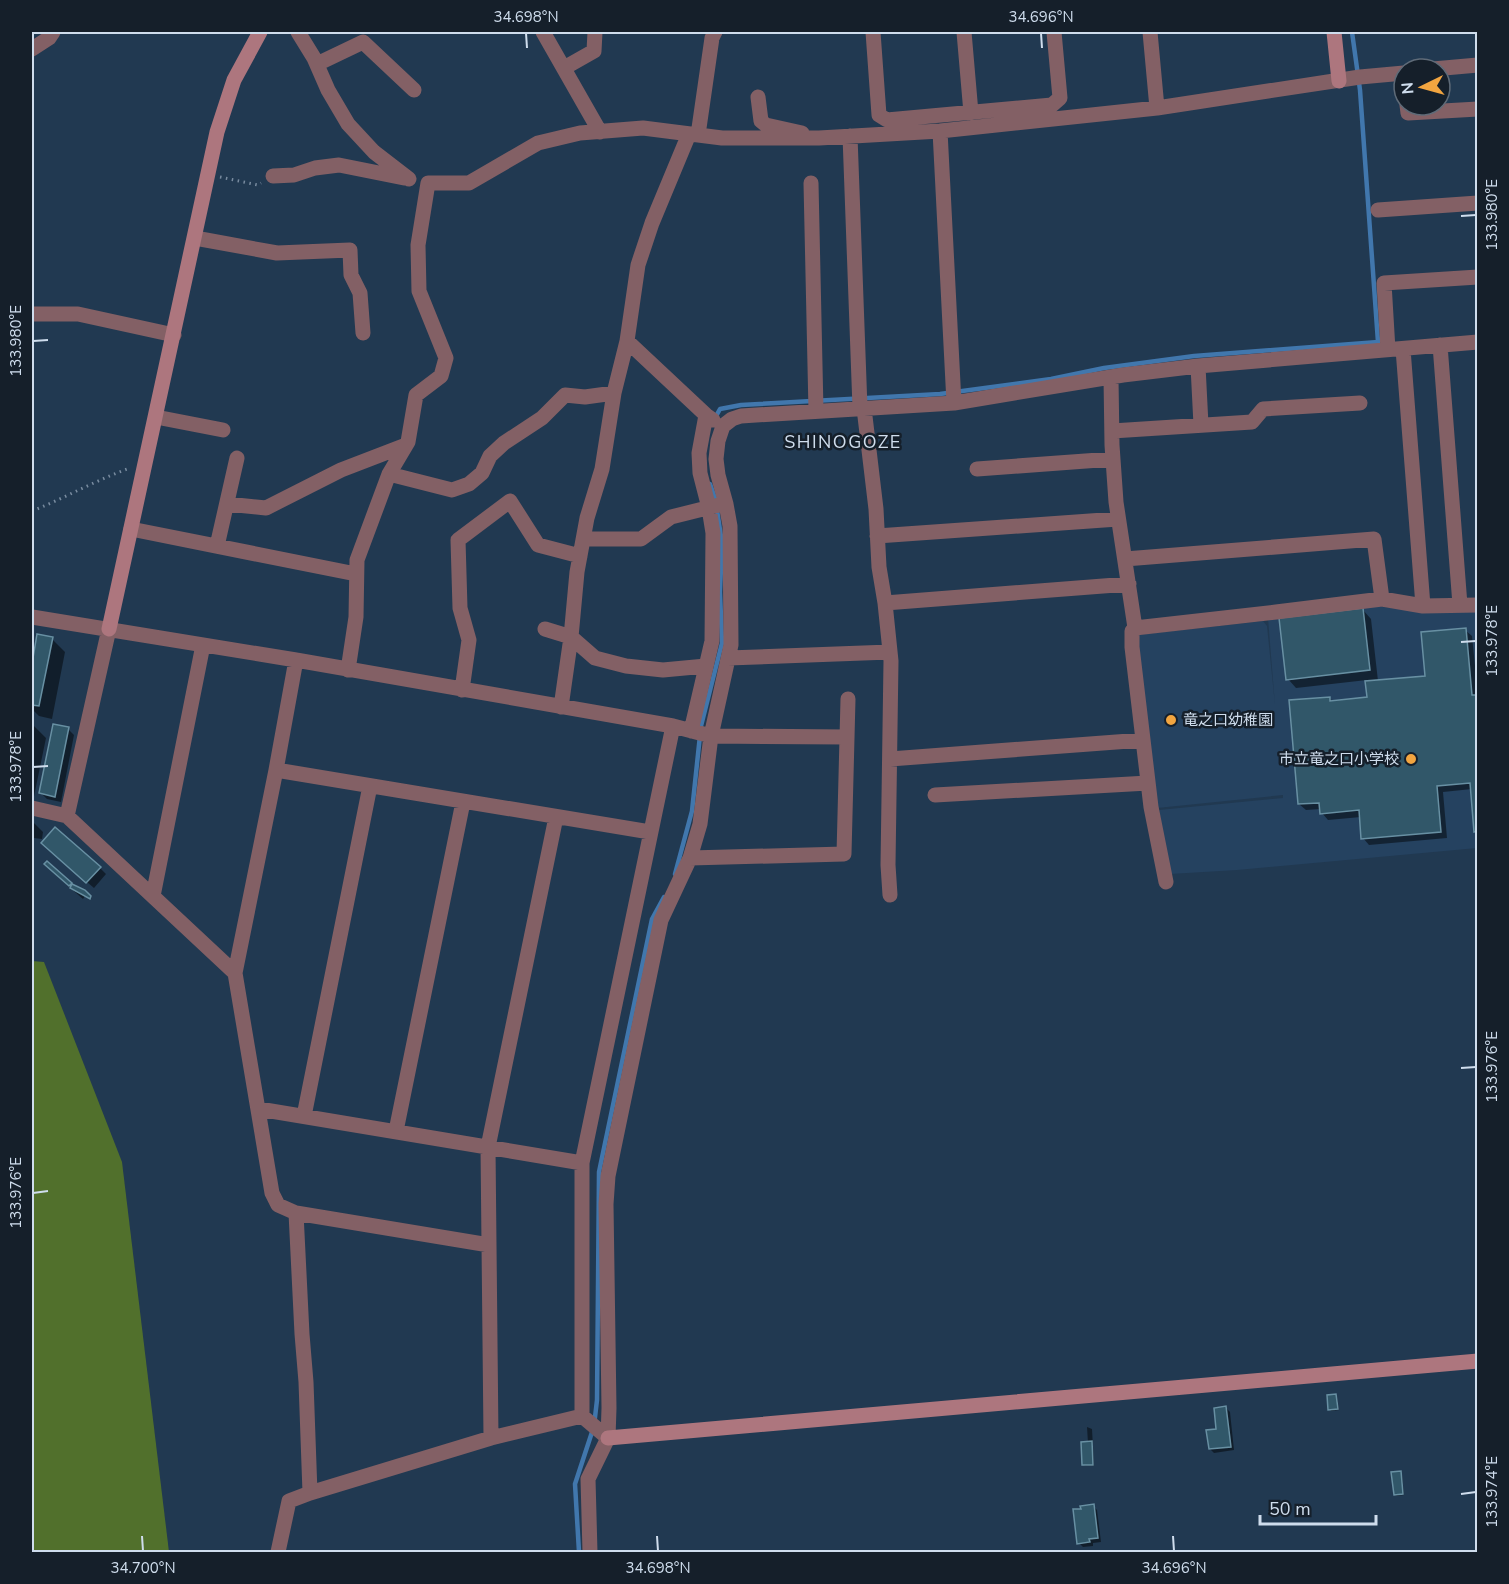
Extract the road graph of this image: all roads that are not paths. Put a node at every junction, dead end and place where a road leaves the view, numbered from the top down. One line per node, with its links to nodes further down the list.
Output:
1 (53, 32): 12 (street)
2 (260, 32): 36 (street)
3 (298, 32): 13 (street)
4 (543, 32): 16 (street)
5 (595, 32): 16 (street)
6 (715, 32): 27 (street)
7 (873, 32): 24 (street)
8 (964, 32): 24 (street)
9 (1054, 32): 24 (street)
10 (1150, 32): 21 (street)
11 (1334, 32): 18 (street)
12 (32, 49)
13 (317, 64): 19 (street); 31 (street)
14 (1478, 65): 15 (street)
15 (1452, 67)
16 (564, 68): 26 (street)
17 (1392, 74): 18 (street)
18 (1339, 81): 21 (street)
19 (414, 90)
20 (758, 97): 29 (street)
21 (1157, 108): 25 (street)
22 (1478, 109): 23 (street)
23 (1452, 110)
24 (971, 113)
25 (940, 131): 28 (street); 48 (street)
26 (600, 132): 27 (street); 32 (street)
27 (693, 135): 29 (street); 41 (street)
28 (850, 136): 29 (street); 50 (street)
29 (819, 138)
30 (273, 177): 31 (street)
31 (409, 180): 32 (street)
32 (428, 183): 57 (street)
33 (811, 183): 49 (street)
34 (1478, 203): 35 (street)
35 (1378, 210)
36 (195, 238): 39 (street); 40 (street)
37 (1478, 277): 44 (street)
38 (32, 314): 40 (street)
39 (363, 333)
40 (174, 336): 52 (street)
41 (627, 341): 47 (street); 53 (street)
42 (1478, 342): 43 (street)
43 (1440, 345): 44 (street); 75 (street)
44 (1395, 350): 45 (street); 77 (street)
45 (1198, 366): 46 (street); 54 (street)
46 (1111, 378): 48 (street); 56 (street)
47 (614, 393): 61 (street); 67 (street)
48 (954, 395): 50 (street)
49 (816, 402): 50 (street); 53 (street)
50 (861, 402): 66 (street)
51 (1360, 403): 54 (street)
52 (156, 417): 55 (street); 65 (street)
53 (714, 421): 63 (street)
54 (1202, 425): 56 (street)
55 (223, 430)
56 (1112, 431): 59 (street)
57 (406, 446): 61 (street); 62 (street)
58 (237, 458): 62 (street)
59 (1113, 459): 60 (street); 64 (street)
60 (977, 469)
61 (389, 474): 71 (street)
62 (226, 504): 68 (street)
63 (718, 506): 67 (street); 85 (street); 87 (street)
64 (1118, 519): 66 (street); 70 (street)
65 (131, 529): 68 (street); 80 (street)
66 (877, 536): 74 (street)
67 (583, 539): 69 (street)
68 (217, 546): 71 (street)
69 (580, 556): 82 (street); 89 (street)
70 (1125, 559): 72 (street); 73 (street)
71 (356, 574): 88 (street)
72 (1129, 584): 74 (street); 79 (street)
73 (1382, 599): 77 (street); 79 (street)
74 (885, 603): 84 (street)
75 (1460, 605): 76 (street); 77 (street)
76 (1478, 605)
77 (1424, 606)
78 (32, 617): 80 (street)
79 (1135, 628): 96 (street)
80 (109, 629): 83 (street); 104 (street)
81 (545, 629): 82 (street)
82 (572, 637): 87 (street); 91 (street)
83 (203, 645): 86 (street); 110 (street)
84 (890, 652): 85 (street); 97 (street)
85 (728, 658): 94 (street)
86 (296, 660): 88 (street); 98 (street)
87 (706, 666): 93 (street)
88 (348, 670): 89 (street)
89 (462, 690): 91 (street)
90 (848, 699): 95 (street)
91 (561, 707): 92 (street)
92 (673, 726): 93 (street); 106 (street)
93 (691, 731): 94 (street)
94 (711, 736): 95 (street); 107 (street)
95 (847, 737): 107 (street)
96 (1143, 740): 97 (street); 99 (street)
97 (890, 759): 109 (street)
98 (276, 770): 100 (street); 111 (street)
99 (1148, 783): 101 (street); 108 (street)
100 (370, 786): 102 (street); 113 (street)
101 (935, 795)
102 (463, 802): 105 (street); 114 (street)
103 (32, 808): 104 (street)
104 (67, 816): 110 (street)
105 (556, 817): 106 (street); 115 (street)
106 (650, 832): 116 (street)
107 (690, 858): 122 (street)
108 (1166, 882)
109 (890, 895)
110 (153, 896): 111 (street)
111 (235, 973): 112 (street)
112 (259, 1108): 113 (street); 117 (street)
113 (304, 1116): 114 (street)
114 (396, 1131): 115 (street)
115 (488, 1147): 116 (street); 118 (street)
116 (582, 1164): 120 (street)
117 (296, 1213): 118 (street); 123 (street)
118 (489, 1245): 121 (street)
119 (1478, 1361): 122 (street)
120 (582, 1416): 121 (street); 122 (street)
121 (491, 1438): 123 (street)
122 (608, 1438): 125 (street)
123 (310, 1493): 124 (street)
124 (278, 1552)
125 (590, 1552)

